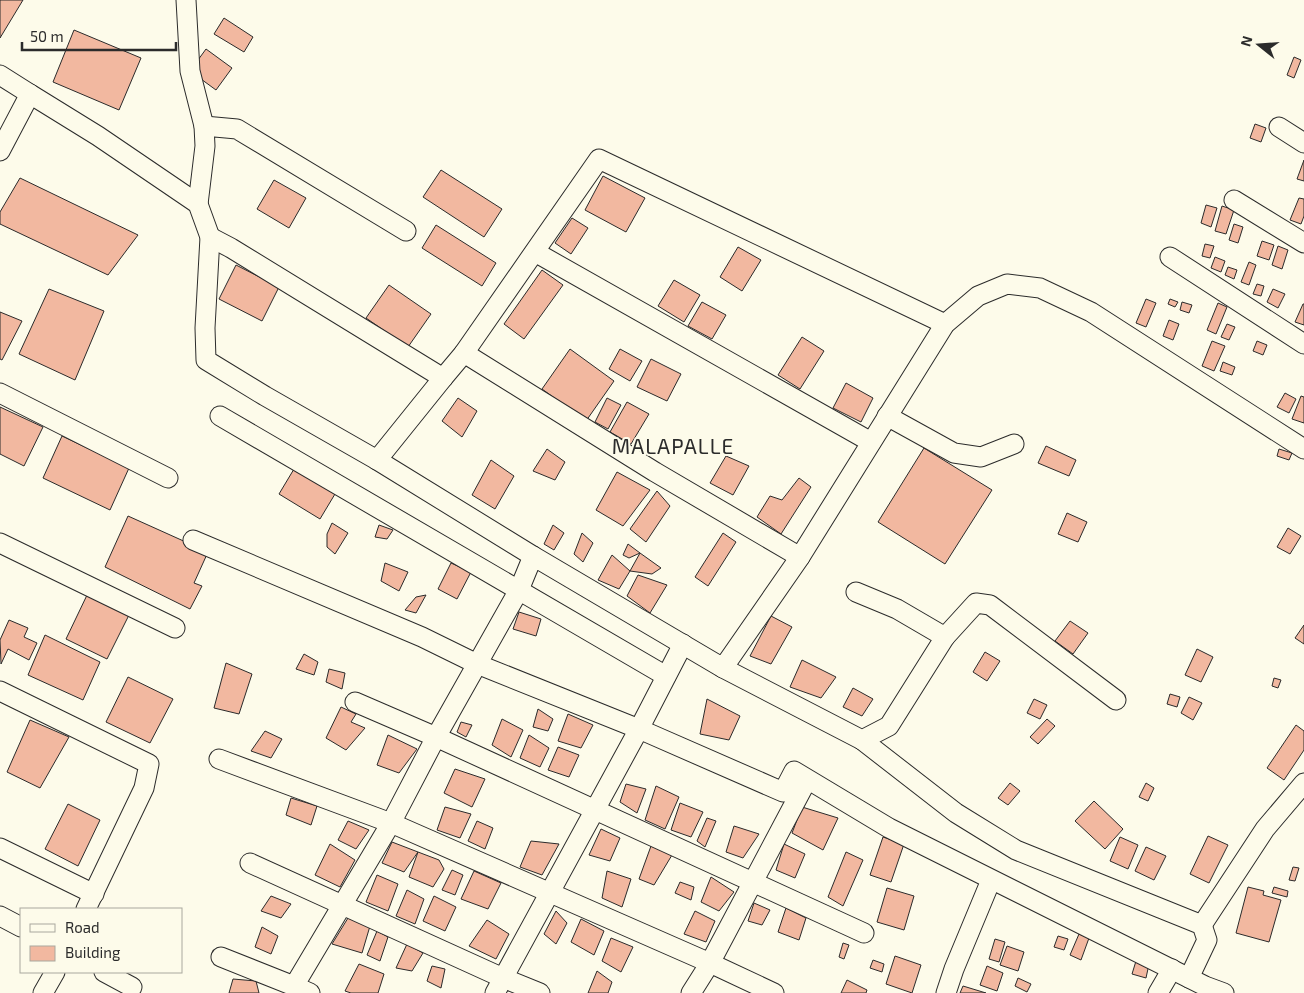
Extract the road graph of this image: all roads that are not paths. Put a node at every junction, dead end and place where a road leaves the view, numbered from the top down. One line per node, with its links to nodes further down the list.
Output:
1 (186, 0): 4 (street)
2 (0, 75): 3 (street)
3 (30, 94): 7 (street); 9 (street)
4 (204, 126): 9 (street); 10 (street)
5 (1278, 127): 6 (street)
6 (1304, 143)
7 (0, 150)
8 (1234, 200): 12 (street)
9 (198, 204): 11 (street)
10 (406, 231)
11 (210, 237): 18 (street); 25 (street)
12 (1304, 243)
13 (535, 252): 15 (street); 17 (street); 22 (street)
14 (1170, 257): 16 (street)
15 (945, 324): 21 (street); 24 (street)
16 (1304, 344)
17 (464, 353): 18 (street); 30 (street)
18 (443, 378): 25 (street)
19 (0, 393): 26 (street)
20 (220, 416): 31 (street)
21 (887, 416): 22 (street); 23 (street)
22 (871, 442): 30 (street)
23 (1014, 444)
24 (1304, 449)
25 (377, 460): 29 (street)
26 (168, 478)
27 (193, 540): 36 (street)
28 (0, 544): 33 (street)
29 (533, 556): 31 (street); 35 (street)
30 (800, 557): 37 (street)
31 (519, 590): 36 (street); 38 (street)
32 (856, 592): 34 (street)
33 (176, 628)
34 (944, 637): 40 (street); 44 (street)
35 (683, 644): 37 (street); 38 (street)
36 (477, 664): 42 (street); 43 (street)
37 (724, 668): 44 (street)
38 (666, 676): 42 (street)
39 (0, 691): 55 (street)
40 (1116, 700)
41 (355, 702): 43 (street)
42 (639, 729): 46 (street); 48 (street)
43 (436, 737): 48 (street); 49 (street)
44 (862, 740): 58 (street)
45 (219, 759): 49 (street)
46 (806, 780): 52 (street); 53 (street)
47 (1304, 783): 58 (street)
48 (595, 811): 53 (street); 54 (street)
49 (391, 823): 54 (street); 56 (street)
50 (0, 848): 55 (street)
51 (250, 863): 56 (street)
52 (991, 880): 63 (street); 74 (street)
53 (752, 883): 60 (street); 62 (street)
54 (550, 892): 62 (street); 67 (street)
55 (90, 902)
56 (344, 904): 67 (street); 69 (street)
57 (0, 916): 59 (street)
58 (1202, 925): 66 (street)
59 (20, 926)
60 (864, 933)
61 (220, 957): 69 (street)
62 (710, 963): 72 (street); 73 (street)
63 (1172, 969): 66 (street); 75 (street)
64 (54, 973): 70 (street)
65 (106, 973): 68 (street)
66 (1198, 985): 76 (street)
67 (499, 986): 71 (street)
68 (132, 987)
69 (302, 990)
70 (43, 993)
71 (540, 993)
72 (691, 993)
73 (774, 993)
74 (946, 993)
75 (1158, 993)
76 (1224, 993)

